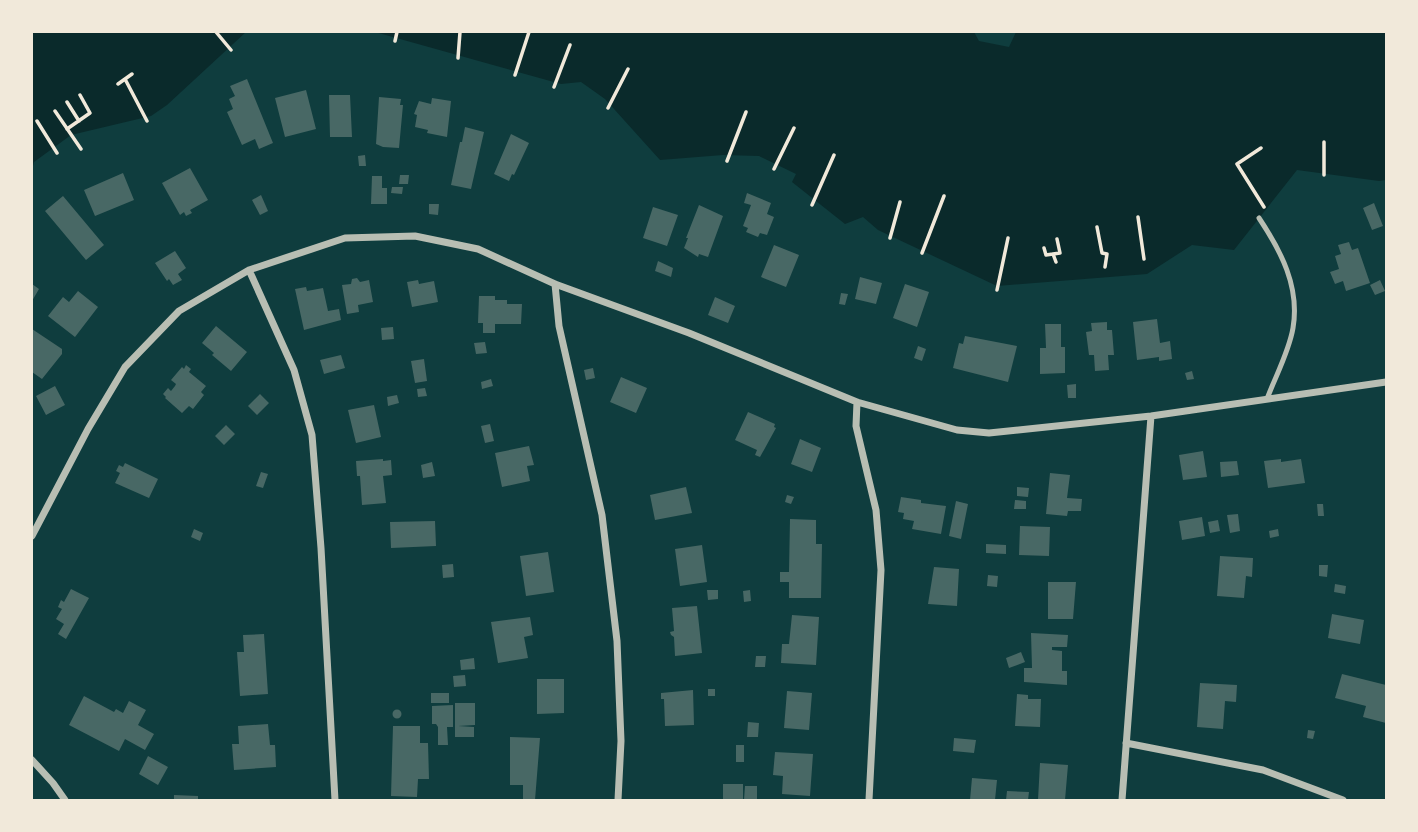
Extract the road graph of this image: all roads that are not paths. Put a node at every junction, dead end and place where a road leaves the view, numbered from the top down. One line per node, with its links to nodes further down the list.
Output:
1 (1259, 218): 5 (lane)
2 (249, 270): 3 (street); 8 (street); 12 (street)
3 (555, 284): 6 (street); 13 (street)
4 (1387, 382): 5 (street)
5 (1267, 399): 7 (street)
6 (857, 402): 7 (street); 14 (street)
7 (1151, 416): 9 (street)
8 (32, 536)
9 (1126, 743): 15 (street); 16 (street)
10 (32, 760): 11 (street)
11 (65, 800)
12 (335, 800)
13 (618, 800)
14 (869, 800)
15 (1122, 800)
16 (1343, 800)

